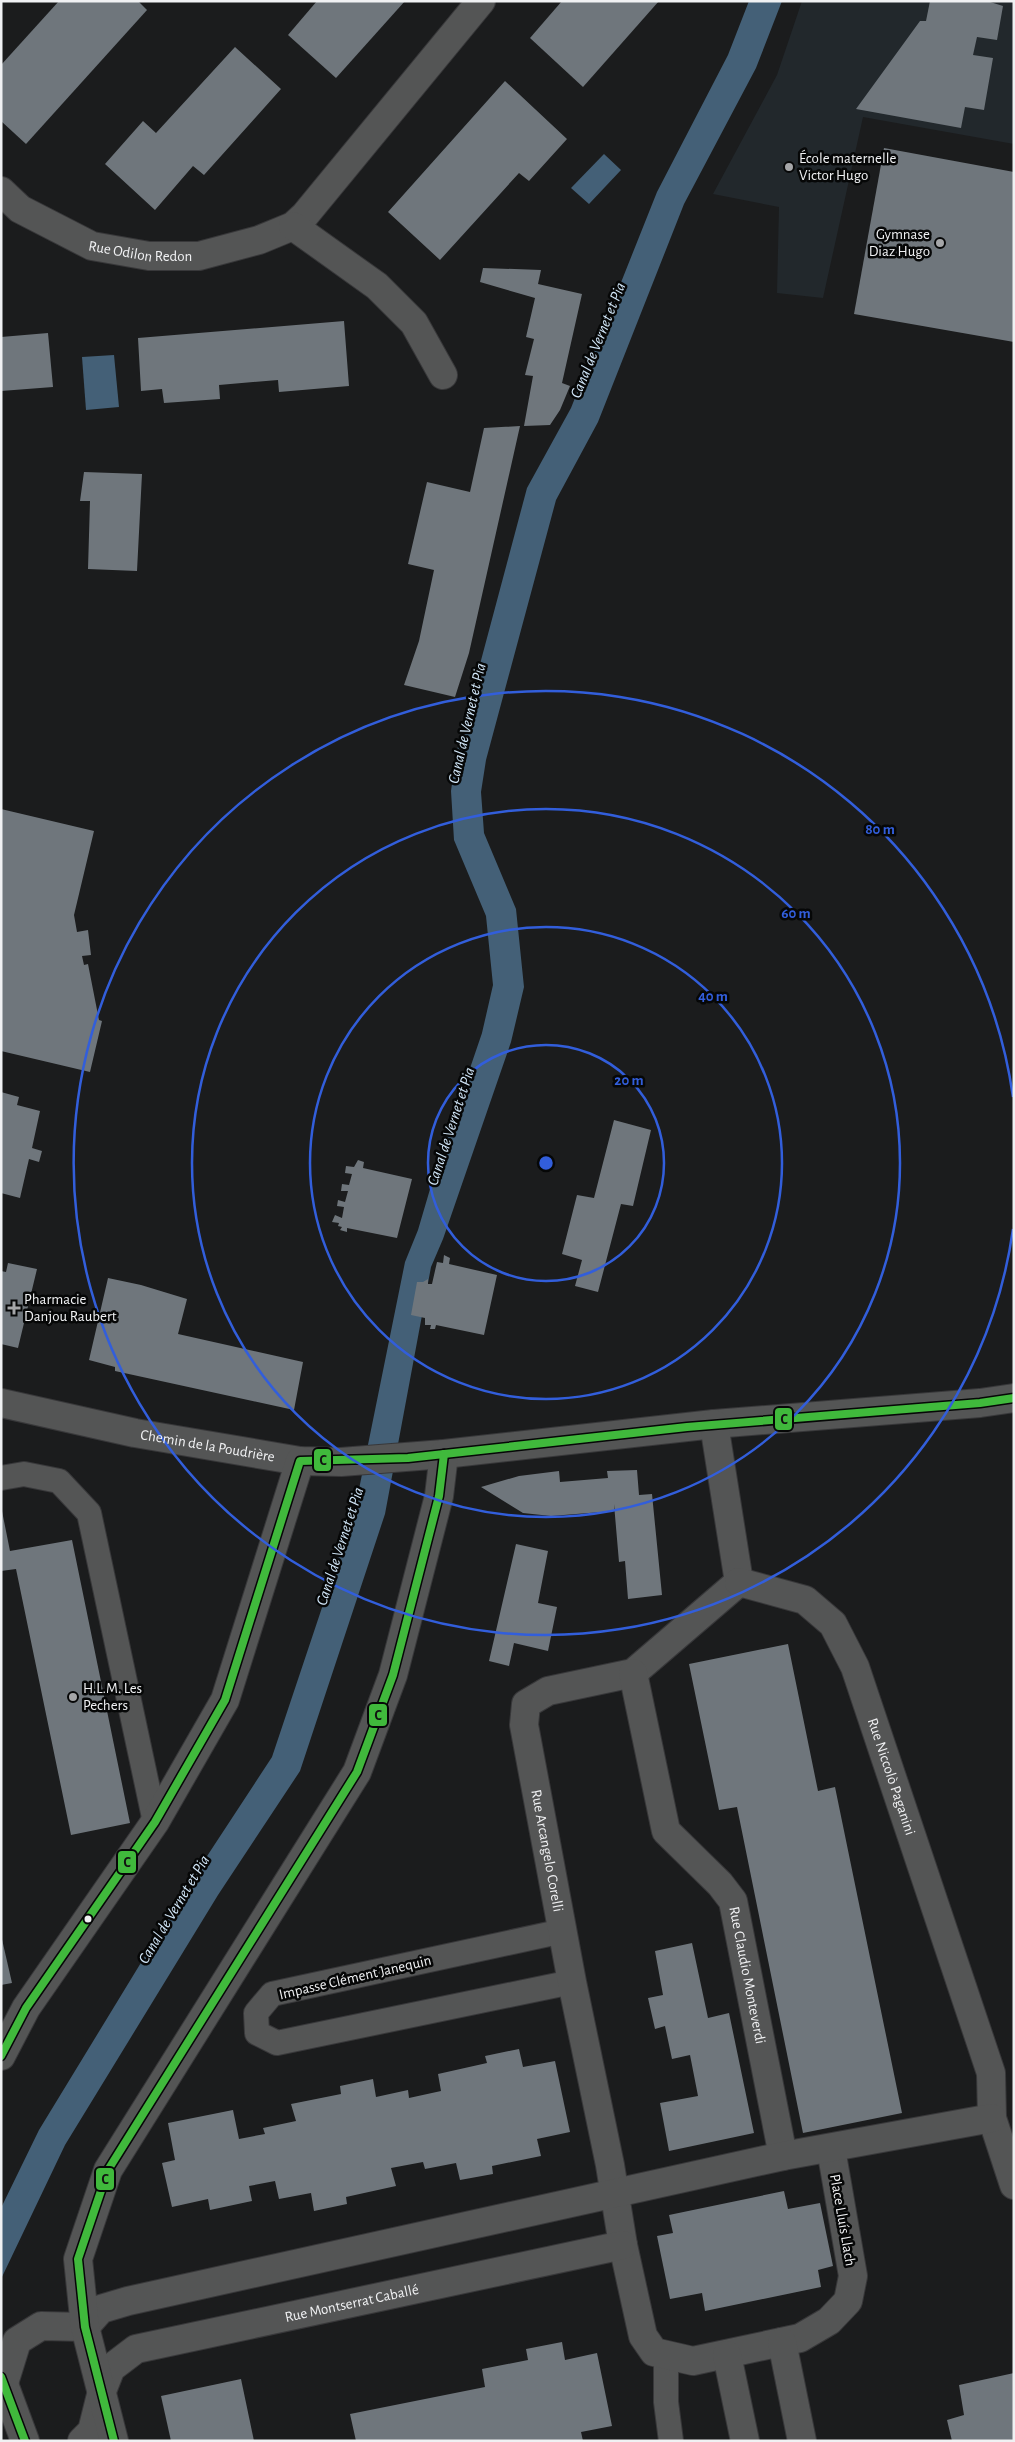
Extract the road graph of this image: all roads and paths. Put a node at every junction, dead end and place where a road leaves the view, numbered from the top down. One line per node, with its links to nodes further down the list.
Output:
1 (481, 1): 3 (street, Rue Odilon Redon)
2 (1, 191): 3 (street, Rue Odilon Redon)
3 (293, 226): 4 (street)
4 (443, 375)
5 (1014, 1398): 7 (street, Chemin de la Poudrière)
6 (1, 1403): 9 (street, Chemin de la Poudrière)
7 (714, 1424): 8 (street, Chemin de la Poudrière); 11 (street)
8 (444, 1454): 9 (street, Chemin de la Poudrière); 23 (street)
9 (300, 1461): 13 (street)
10 (1, 1478): 13 (lane)
11 (739, 1582): 12 (street, Rue Arcangelo Corelli); 17 (street, Rue Niccolò Paganini)
12 (633, 1672): 14 (street, Rue Arcangelo Corelli); 19 (street, Rue Claudio Monteverdi)
13 (154, 1822): 16 (street)
14 (563, 1931): 15 (street, Rue Arcangelo Corelli); 15 (lane, Impasse Clément Janequin)
15 (572, 1982): 21 (street, Rue Arcangelo Corelli)
16 (1, 2056)
17 (992, 2118): 18 (street); 20 (street, Rue Niccolò Paganini)
18 (831, 2149): 19 (street); 24 (street, Place Lluís Llach)
19 (784, 2156): 21 (street)
20 (1014, 2185)
21 (616, 2192): 22 (street, Rue Arcangelo Corelli); 23 (street)
22 (623, 2245): 25 (street, Rue Arcangelo Corelli); 28 (street, Rue Montserrat Caballé)
23 (85, 2327): 27 (street); 28 (street)
24 (782, 2342): 26 (street, Place Lluís Llach); 34 (street)
25 (666, 2354): 26 (street, Place Lluís Llach); 32 (lane)
26 (727, 2355): 33 (street)
27 (2, 2380): 29 (street)
28 (102, 2391): 30 (street, Rue Montserrat Caballé); 31 (street)
29 (16, 2430)
30 (82, 2441)
31 (114, 2441)
32 (671, 2441)
33 (745, 2441)
34 (802, 2441)

